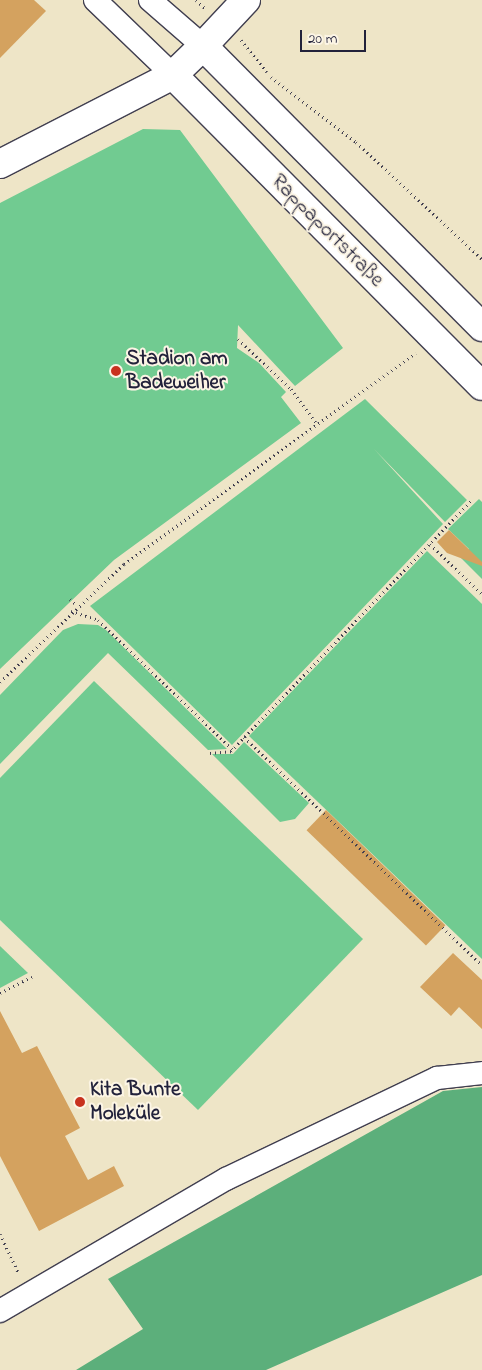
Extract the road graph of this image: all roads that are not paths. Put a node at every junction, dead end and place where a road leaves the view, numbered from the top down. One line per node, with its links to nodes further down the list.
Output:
1 (95, 0): 5 (street)
2 (150, 0): 4 (street)
3 (246, 0): 4 (main road)
4 (203, 46): 5 (main road); 7 (main road, Rappaportstraße)
5 (173, 74): 6 (main road); 8 (main road, Rappaportstraße)
6 (0, 164)
7 (482, 328)
8 (482, 386)
9 (482, 1073): 10 (street)
10 (0, 1310)

